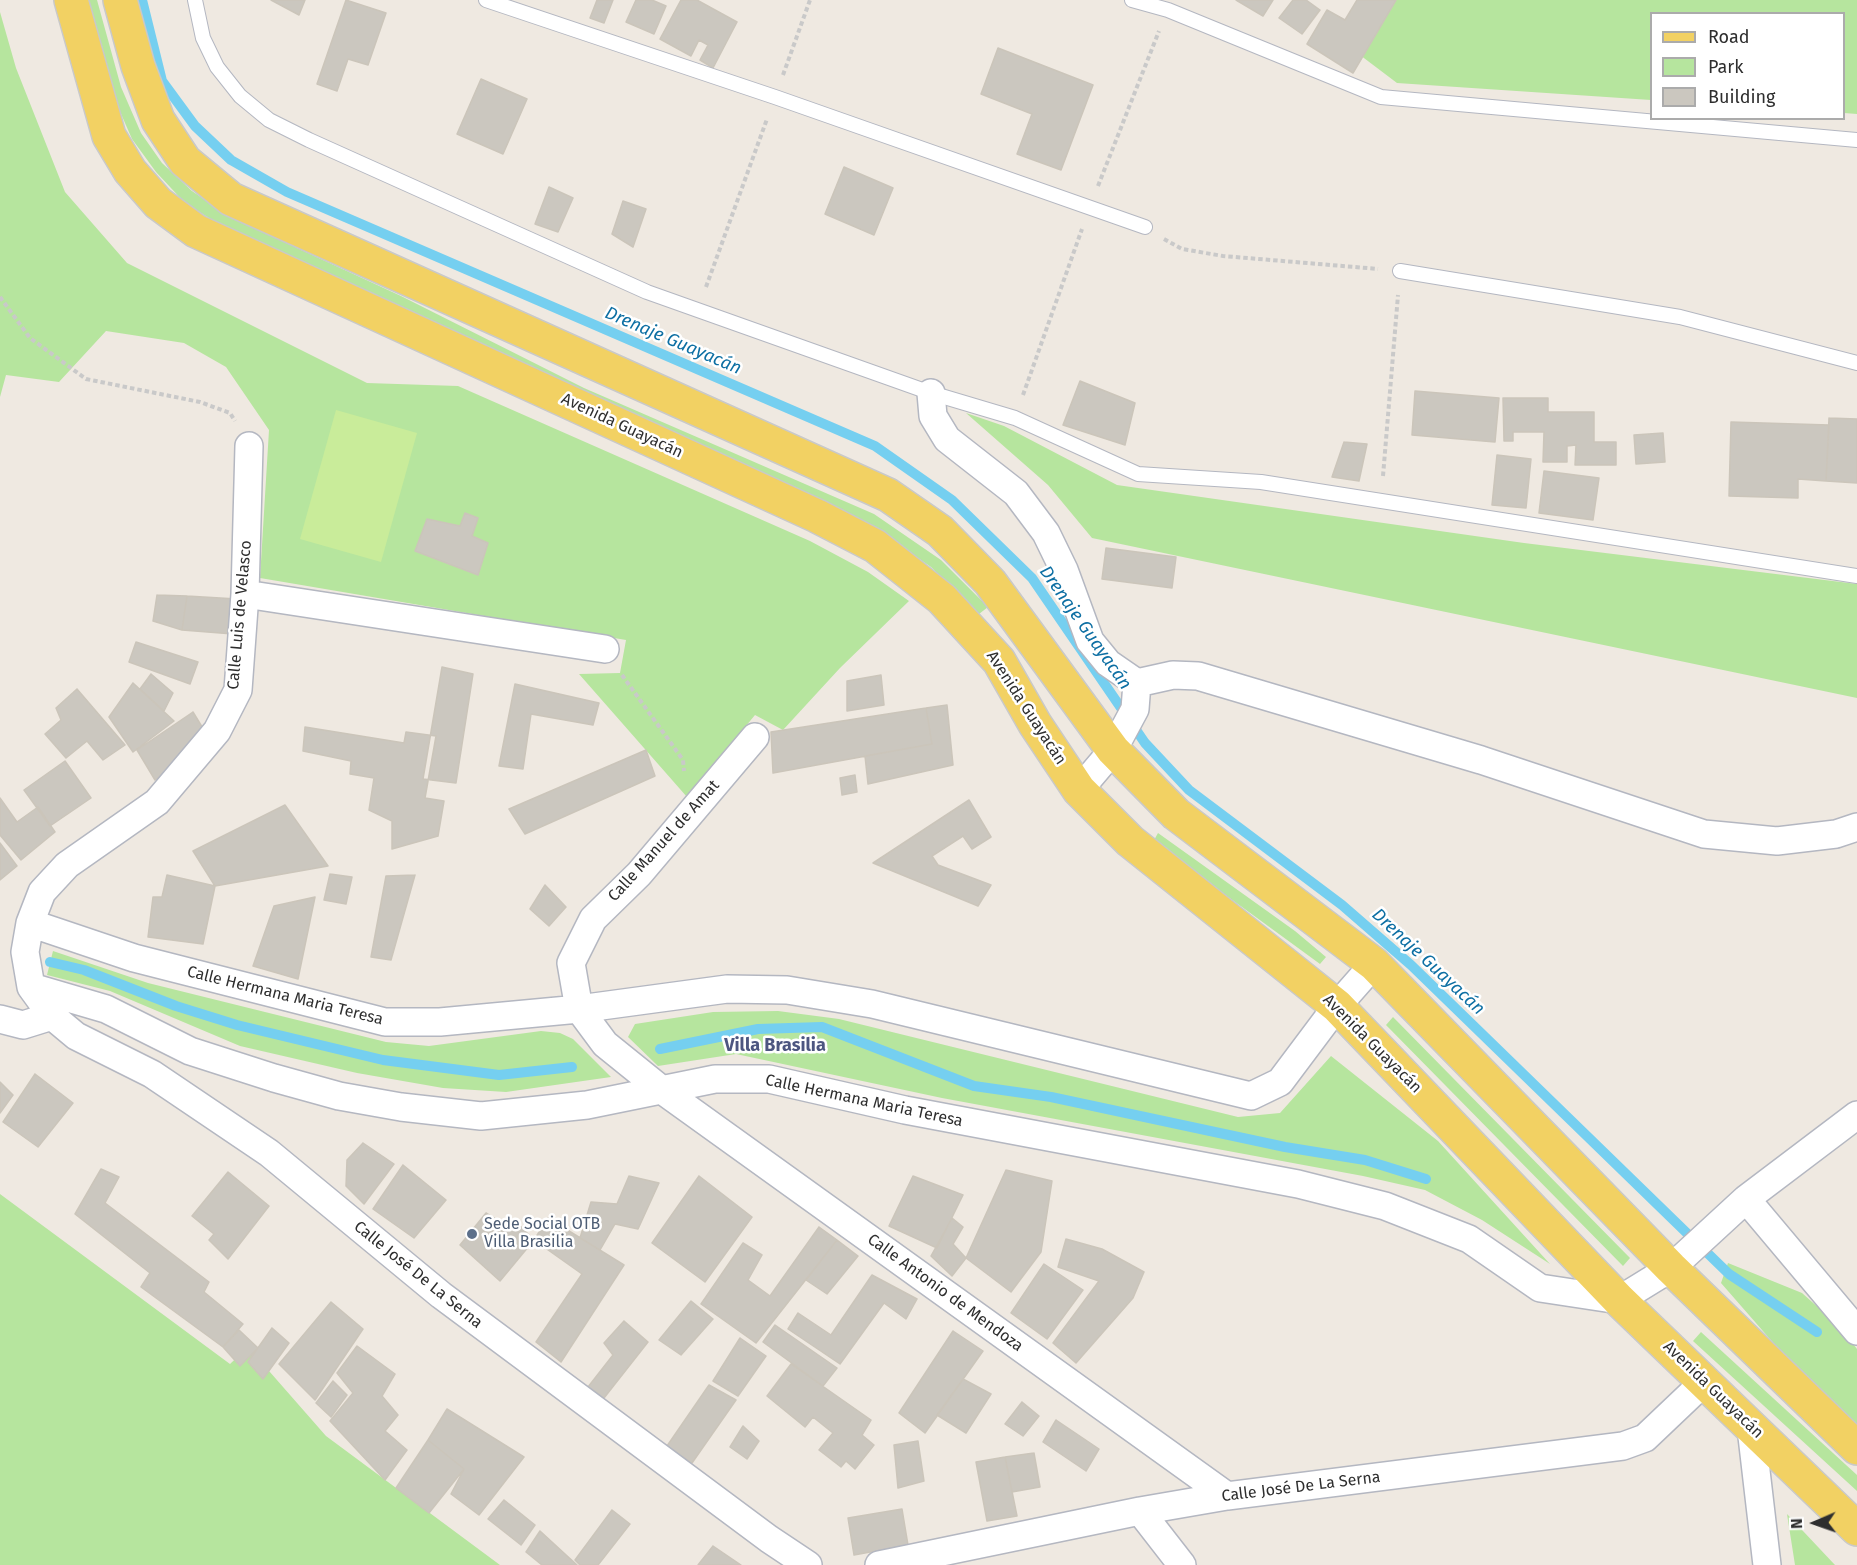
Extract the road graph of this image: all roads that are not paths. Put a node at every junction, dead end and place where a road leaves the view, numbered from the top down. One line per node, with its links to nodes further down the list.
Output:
1 (72, 0): 18 (main road, Avenida Guayacán)
2 (120, 0): 17 (main road)
3 (195, 0): 10 (lane)
4 (486, 0): 7 (lane)
5 (1132, 0): 6 (lane)
6 (1857, 140)
7 (1144, 227)
8 (1400, 271): 9 (lane)
9 (1857, 363)
10 (931, 393): 12 (lane); 15 (street)
11 (249, 446): 13 (street, Calle Luis de Velasco)
12 (1857, 576)
13 (245, 594): 14 (street); 20 (street, Calle Luis de Velasco)
14 (605, 649)
15 (1137, 683): 17 (street); 19 (street)
16 (754, 737): 24 (street, Calle Manuel de Amat)
17 (1113, 750): 18 (street); 21 (main road)
18 (1079, 790): 23 (main road, Avenida Guayacán)
19 (1857, 827)
20 (30, 923): 22 (street, Calle Luis de Velasco); 24 (street, Calle Hermana Maria Teresa)
21 (1374, 964): 23 (street, Calle Hermana Maria Teresa); 30 (main road)
22 (31, 987): 25 (street, Calle José De La Serna); 27 (street, Calle Hermana Maria Teresa)
23 (1337, 1006): 24 (street, Calle Hermana Maria Teresa); 31 (main road, Avenida Guayacán)
24 (579, 1009): 27 (street, Calle Manuel de Amat)
25 (52, 1016): 26 (street); 39 (street, Calle José De La Serna)
26 (0, 1019)
27 (662, 1090): 31 (street, Calle Hermana Maria Teresa); 36 (street, Calle Antonio de Mendoza)
28 (1857, 1115): 29 (street)
29 (1746, 1199): 30 (street); 32 (street)
30 (1671, 1268): 31 (street); 35 (main road)
31 (1619, 1300): 33 (main road, Avenida Guayacán)
32 (1857, 1331)
33 (1704, 1382): 34 (main road, Avenida Guayacán); 36 (street, Calle José De La Serna)
34 (1751, 1428): 38 (main road, Avenida Guayacán); 42 (street)
35 (1857, 1448)
36 (1227, 1496): 37 (street, Calle José De La Serna)
37 (1140, 1511): 40 (street, Calle José De La Serna); 41 (street)
38 (1857, 1529)
39 (808, 1565)
40 (879, 1565)
41 (1182, 1565)
42 (1767, 1565)

